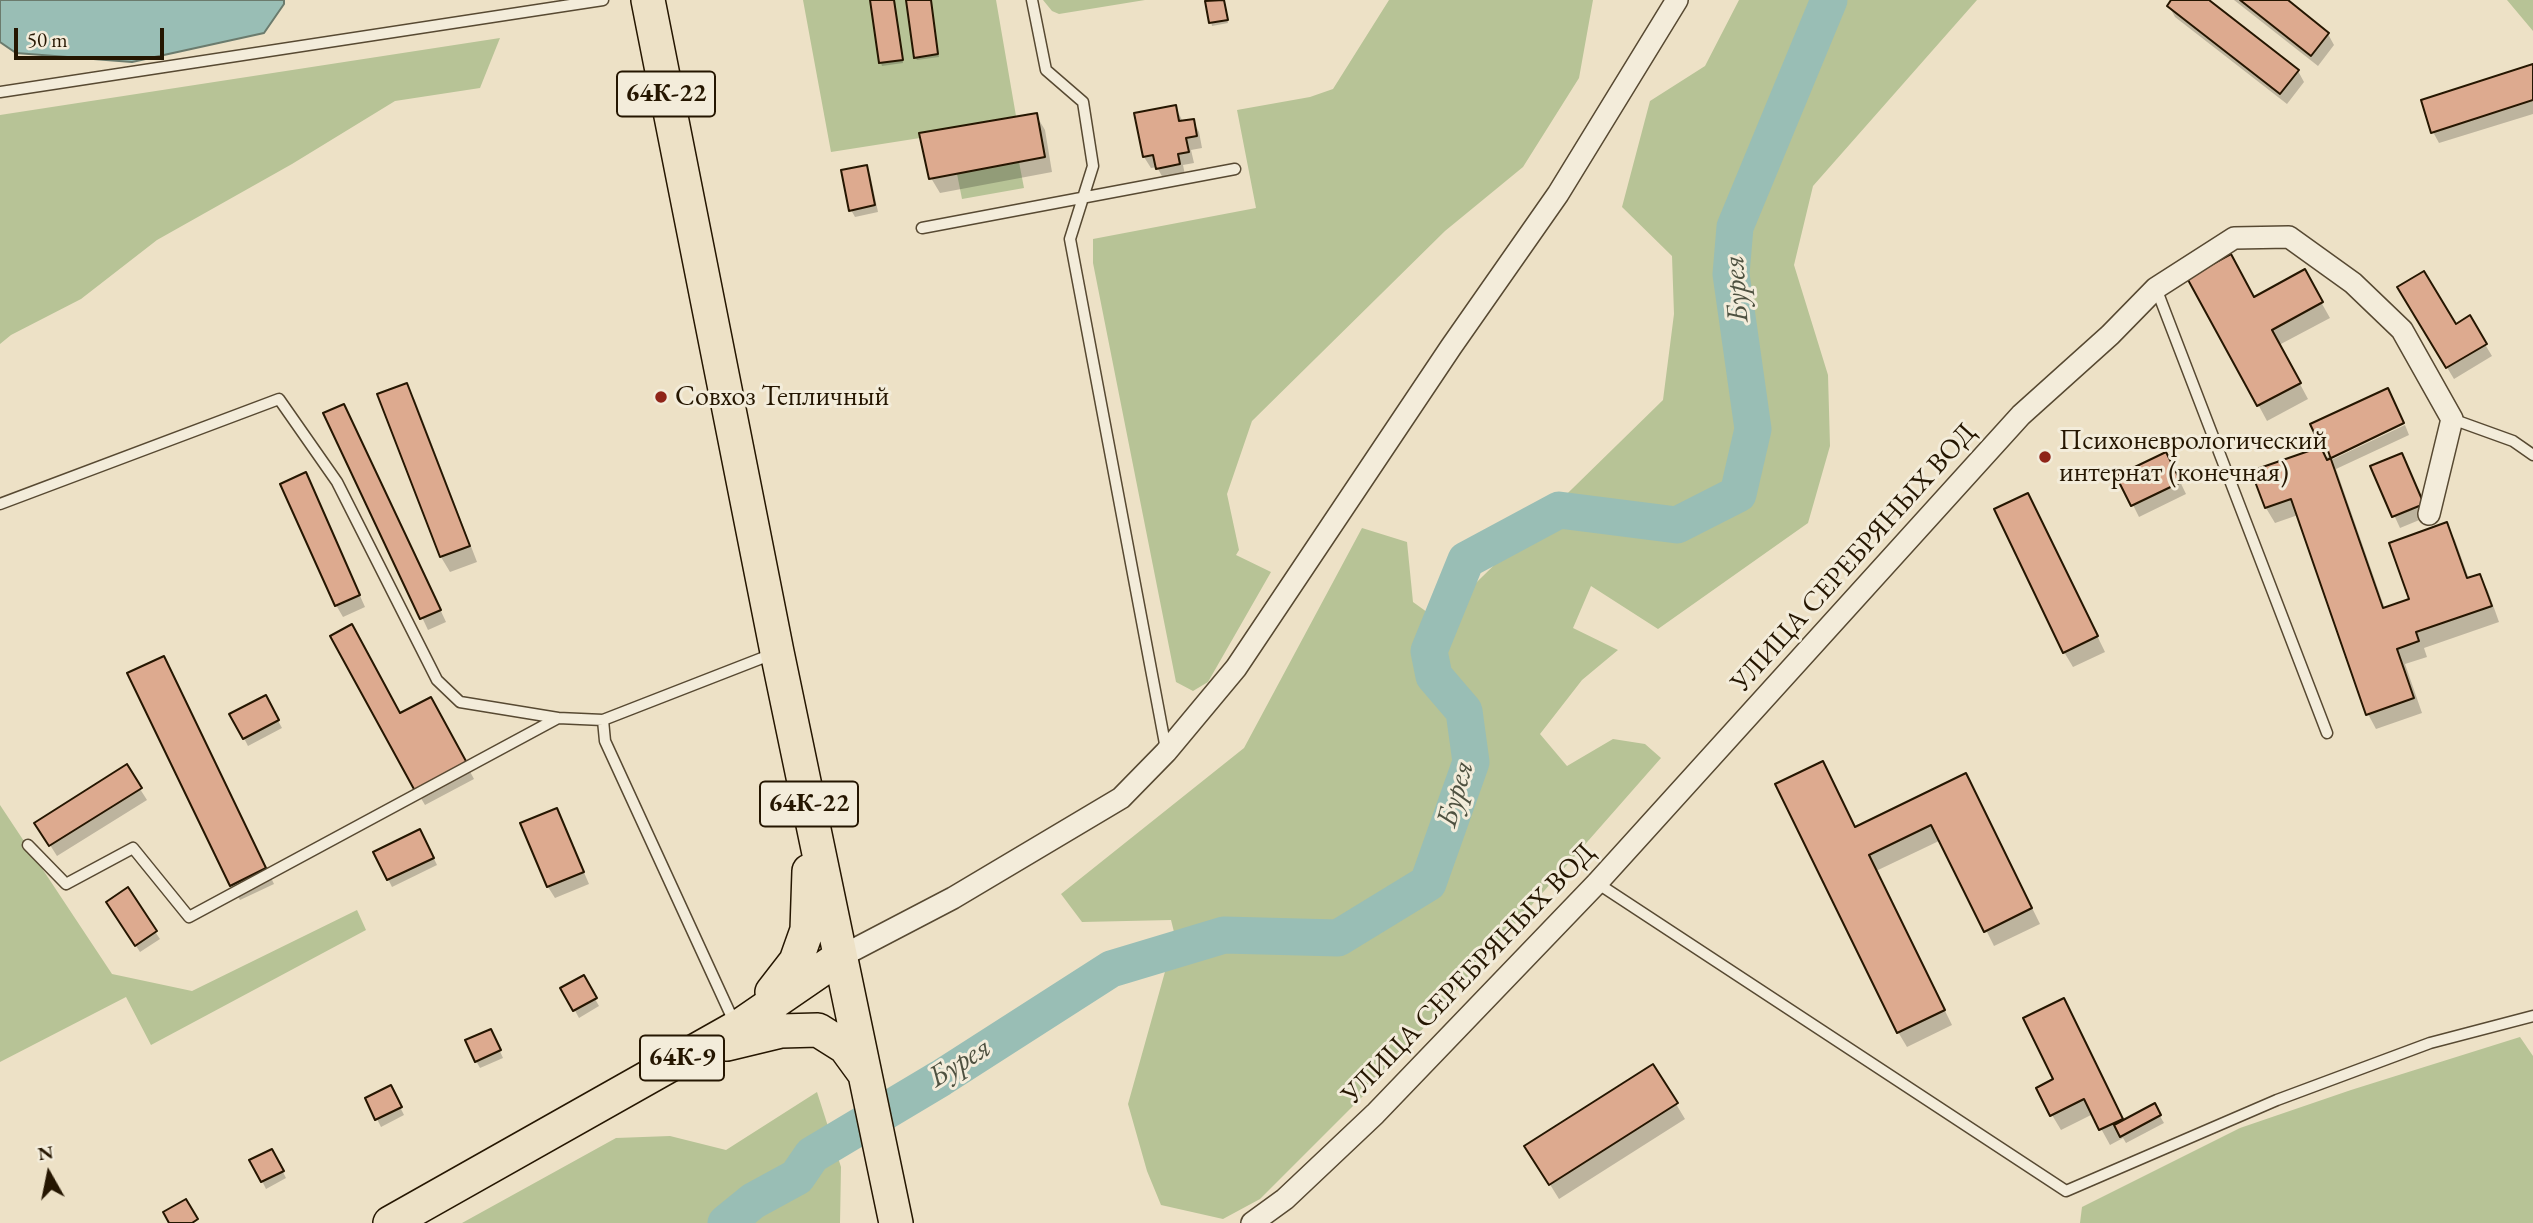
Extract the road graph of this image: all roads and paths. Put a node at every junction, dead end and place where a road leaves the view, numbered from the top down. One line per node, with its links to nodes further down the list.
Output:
1 (603, 0): 5 (lane)
2 (648, 0): 14 (main road, 64К-22)
3 (1032, 0): 7 (lane)
4 (1677, 0): 18 (street)
5 (0, 92)
6 (1235, 169): 7 (lane)
7 (1082, 199): 8 (lane); 18 (lane)
8 (922, 228)
9 (2156, 288): 10 (street, УЛИЦА СЕРЕБРЯНЫХ ВОД); 17 (lane); 21 (street, УЛИЦА СЕРЕБРЯНЫХ ВОД)
10 (2452, 419): 11 (lane); 13 (street)
11 (2533, 455)
12 (0, 504): 15 (lane)
13 (2429, 514)
14 (777, 652): 16 (lane); 19 (main road, 64К-22)
15 (558, 718): 16 (lane); 20 (lane)
16 (603, 720): 24 (lane)
17 (2327, 733)
18 (1166, 752): 22 (street)
19 (803, 775): 22 (main road, 64К-22); 24 (main road)
20 (28, 845)
21 (1597, 883): 23 (lane); 29 (street, УЛИЦА СЕРЕБРЯНЫХ ВОД)
22 (840, 957): 24 (main road, 64К-9); 26 (main road)
23 (2533, 1017)
24 (743, 1023): 25 (main road, 64К-9)
25 (691, 1053): 26 (main road); 27 (main road, 64К-9)
26 (869, 1084): 28 (main road)
27 (390, 1223)
28 (896, 1223)
29 (1252, 1223)

